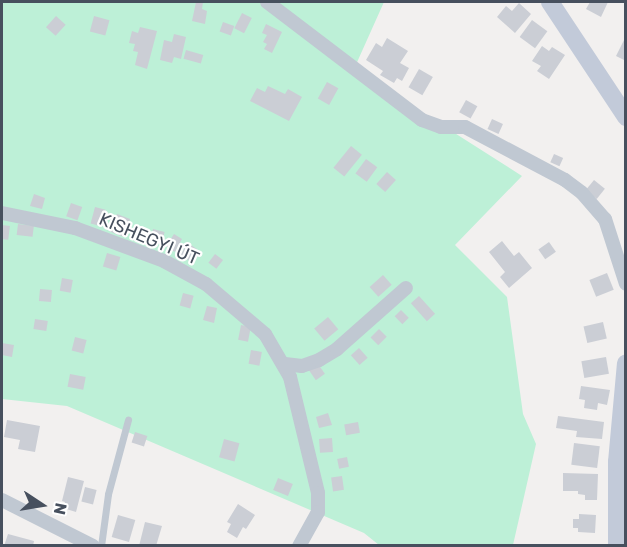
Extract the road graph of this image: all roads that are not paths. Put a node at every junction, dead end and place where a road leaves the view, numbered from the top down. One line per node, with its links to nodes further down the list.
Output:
1 (267, 2): 5 (street)
2 (550, 2): 3 (street)
3 (626, 117)
4 (2, 213): 8 (street, KISHEGYI ÚT)
5 (626, 284)
6 (406, 288): 8 (street)
7 (626, 363): 14 (street)
8 (285, 364): 13 (street, KISHEGYI ÚT)
9 (128, 420): 12 (lane)
10 (2, 500): 11 (street)
11 (93, 546)
12 (101, 546)
13 (299, 546)
14 (617, 546)

